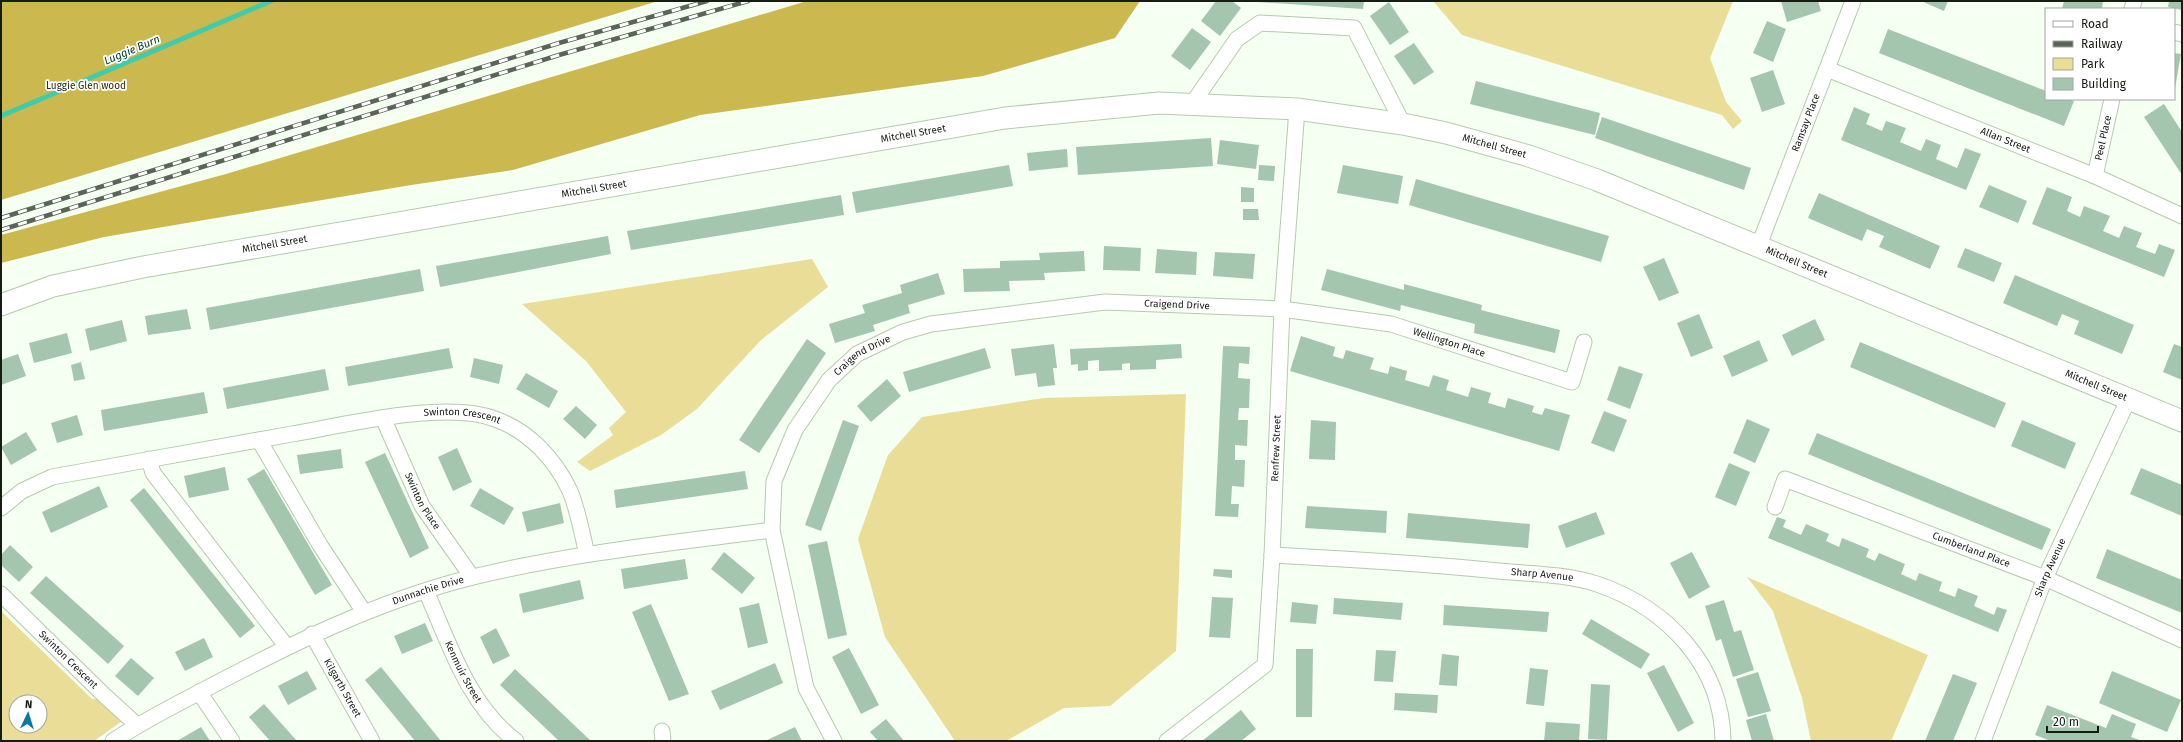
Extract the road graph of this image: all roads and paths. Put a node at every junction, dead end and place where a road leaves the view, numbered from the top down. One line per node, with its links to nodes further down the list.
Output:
1 (1853, 1): 2 (street, Ramsay Place)
2 (1827, 69): 7 (street, Allan Street); 9 (street, Ramsay Place)
3 (2112, 100): 7 (street, Peel Place)
4 (1192, 104): 5 (street, Mitchell Street); 6 (street); 10 (street, Mitchell Street)
5 (1297, 109): 6 (street, Mitchell Street); 11 (street, Renfrew Street)
6 (1403, 124): 9 (street, Mitchell Street)
7 (2095, 176): 8 (street, Allan Street)
8 (2182, 216)
9 (1759, 245): 13 (street, Mitchell Street)
10 (1, 304)
11 (1282, 309): 12 (street, Wellington Place); 20 (street, Craigend Drive); 22 (street, Renfrew Street)
12 (1584, 342)
13 (2129, 398): 15 (street, Mitchell Street); 24 (street, Sharp Avenue)
14 (383, 418): 16 (street, Swinton Crescent); 21 (street, Swinton Crescent); 23 (street, Swinton Place)
15 (2182, 421)
16 (259, 440): 17 (street, Swinton Crescent); 27 (street)
17 (150, 459): 19 (street, Swinton Crescent); 30 (street)
18 (1775, 507): 24 (street, Cumberland Place)
19 (1, 508)
20 (772, 530): 21 (street, Dunnachie Drive); 37 (street, Craigend Drive)
21 (587, 554): 23 (street, Dunnachie Drive)
22 (1272, 555): 38 (street, Renfrew Street); 39 (street, Sharp Avenue)
23 (472, 577): 25 (street, Dunnachie Drive)
24 (2045, 578): 29 (street, Cumberland Place); 40 (street, Sharp Avenue)
25 (426, 591): 27 (street, Dunnachie Drive); 36 (street, Kenmuir Street)
26 (1, 594): 32 (street, Swinton Crescent)
27 (364, 612): 28 (street, Dunnachie Drive)
28 (312, 634): 30 (street, Dunnachie Drive); 35 (street, Kilgarth Street)
29 (2182, 640)
30 (286, 647): 31 (street, Dunnachie Drive)
31 (199, 692): 32 (street, Dunnachie Drive); 34 (street)
32 (137, 724): 33 (street, Dunnachie Drive)
33 (113, 741)
34 (232, 741)
35 (372, 741)
36 (516, 741)
37 (834, 741)
38 (1167, 741)
39 (1723, 741)
40 (1983, 741)

